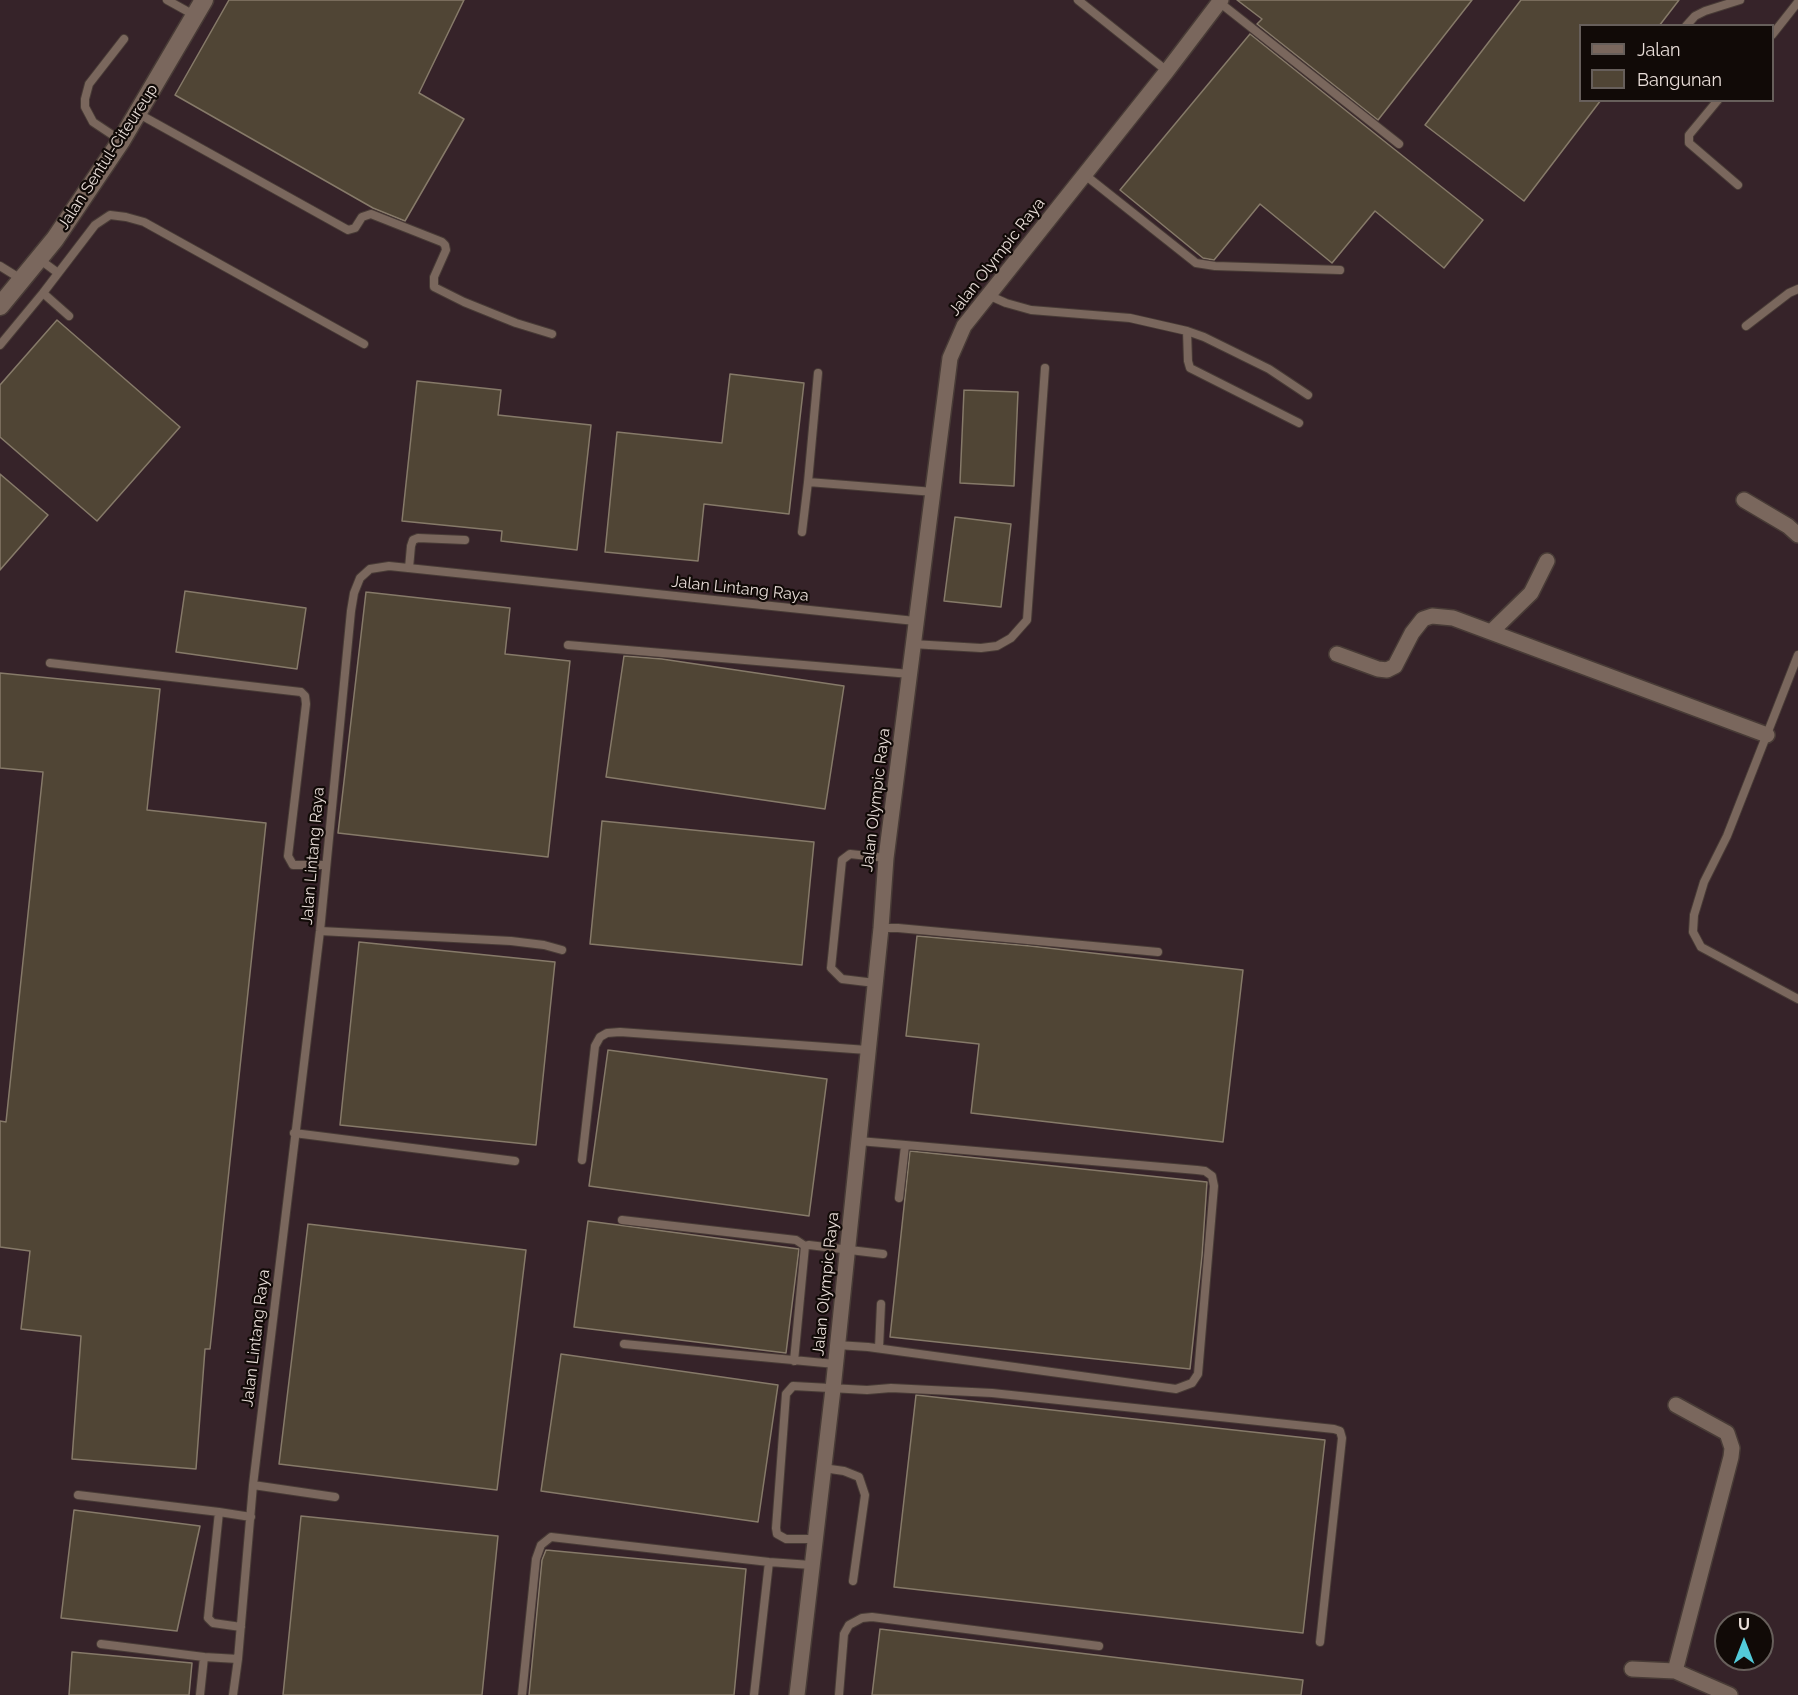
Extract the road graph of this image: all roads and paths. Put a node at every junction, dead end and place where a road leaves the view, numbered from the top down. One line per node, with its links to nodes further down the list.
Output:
1 (167, 0): 7 (lane)
2 (1078, 0): 11 (lane)
3 (1740, 0): 5 (lane)
4 (1220, 1): 11 (street, Jalan Olympic Raya); 15 (lane)
5 (1729, 2): 8 (lane)
6 (1798, 2): 9 (lane)
7 (200, 8): 13 (street, Jalan Sentul-Citeureup)
8 (1688, 24)
9 (1774, 33)
10 (124, 39): 14 (lane)
11 (1167, 71): 16 (street, Jalan Olympic Raya)
12 (1716, 102): 17 (lane)
13 (139, 114): 14 (street, Jalan Sentul-Citeureup); 30 (lane)
14 (122, 141): 18 (street, Jalan Sentul-Citeureup)
15 (1399, 144)
16 (1085, 175): 20 (lane); 25 (street, Jalan Olympic Raya)
17 (1738, 185)
18 (39, 259): 21 (lane); 22 (street, Jalan Sentul-Citeureup)
19 (0, 266): 22 (lane)
20 (1340, 270)
21 (58, 273): 24 (lane); 31 (lane)
22 (22, 280): 26 (street, Jalan Sentul-Citeureup)
23 (1798, 289): 28 (lane)
24 (43, 293): 27 (lane); 32 (lane)
25 (988, 295): 29 (lane); 38 (street, Jalan Olympic Raya)
26 (0, 306)
27 (69, 316)
28 (1746, 326)
29 (1187, 331): 35 (lane); 36 (lane)
30 (552, 334)
31 (364, 344)
32 (0, 345)
33 (1045, 369): 47 (lane)
34 (818, 373): 37 (lane)
35 (1308, 395)
36 (1299, 423)
37 (808, 482): 38 (lane); 40 (lane)
38 (934, 492): 45 (street, Jalan Olympic Raya)
39 (1744, 500): 41 (street)
40 (802, 532)
41 (1798, 535)
42 (465, 540): 44 (lane)
43 (1547, 561): 46 (street)
44 (409, 568): 45 (lane, Jalan Lintang Raya); 55 (lane, Jalan Lintang Raya)
45 (915, 621): 47 (street, Jalan Olympic Raya)
46 (1491, 632): 49 (street); 53 (street)
47 (912, 644): 52 (street, Jalan Olympic Raya)
48 (568, 645): 52 (lane)
49 (1337, 654)
50 (1798, 655): 53 (lane)
51 (50, 663): 55 (lane)
52 (910, 674): 54 (street, Jalan Olympic Raya)
53 (1767, 735): 61 (lane)
54 (886, 858): 56 (street, Jalan Olympic Raya); 60 (lane)
55 (326, 865): 57 (lane, Jalan Lintang Raya)
56 (881, 928): 59 (lane); 60 (street, Jalan Olympic Raya)
57 (320, 931): 58 (lane); 63 (lane, Jalan Lintang Raya)
58 (562, 950)
59 (1158, 952)
60 (875, 984): 62 (street, Jalan Olympic Raya)
61 (1798, 999)
62 (867, 1050): 64 (street, Jalan Olympic Raya); 66 (lane)
63 (294, 1133): 67 (lane); 82 (lane, Jalan Lintang Raya)
64 (859, 1141): 65 (lane); 71 (street, Jalan Olympic Raya)
65 (905, 1146): 68 (lane); 76 (lane)
66 (582, 1160)
67 (515, 1161)
68 (899, 1198)
69 (622, 1221): 70 (lane)
70 (805, 1246): 71 (lane); 77 (lane)
71 (847, 1250): 72 (lane); 75 (street, Jalan Olympic Raya)
72 (883, 1254)
73 (881, 1304): 76 (lane)
74 (624, 1344): 77 (lane)
75 (837, 1345): 76 (lane); 78 (street, Jalan Olympic Raya)
76 (879, 1348)
77 (794, 1361): 78 (lane)
78 (835, 1364): 79 (street, Jalan Olympic Raya)
79 (832, 1389): 81 (street, Jalan Olympic Raya); 87 (lane); 92 (lane)
80 (1676, 1405): 98 (street)
81 (823, 1468): 87 (street, Jalan Olympic Raya); 90 (lane)
82 (253, 1485): 84 (lane); 86 (lane, Jalan Lintang Raya)
83 (78, 1495): 85 (lane)
84 (335, 1497)
85 (219, 1512): 86 (lane); 91 (lane)
86 (251, 1517): 91 (lane, Jalan Lintang Raya)
87 (815, 1539): 89 (street, Jalan Olympic Raya)
88 (769, 1562): 89 (lane); 101 (lane); 102 (lane)
89 (812, 1564): 103 (street, Jalan Olympic Raya)
90 (853, 1581)
91 (241, 1627): 96 (lane, Jalan Lintang Raya)
92 (1320, 1641)
93 (101, 1644): 95 (lane)
94 (1099, 1646): 104 (lane)
95 (204, 1657): 96 (lane); 99 (lane)
96 (238, 1659): 100 (lane, Jalan Lintang Raya)
97 (1632, 1669): 98 (street)
98 (1675, 1671): 105 (street)
99 (200, 1695)
100 (233, 1695)
101 (522, 1695)
102 (754, 1695)
103 (797, 1695)
104 (839, 1695)
105 (1730, 1695)

